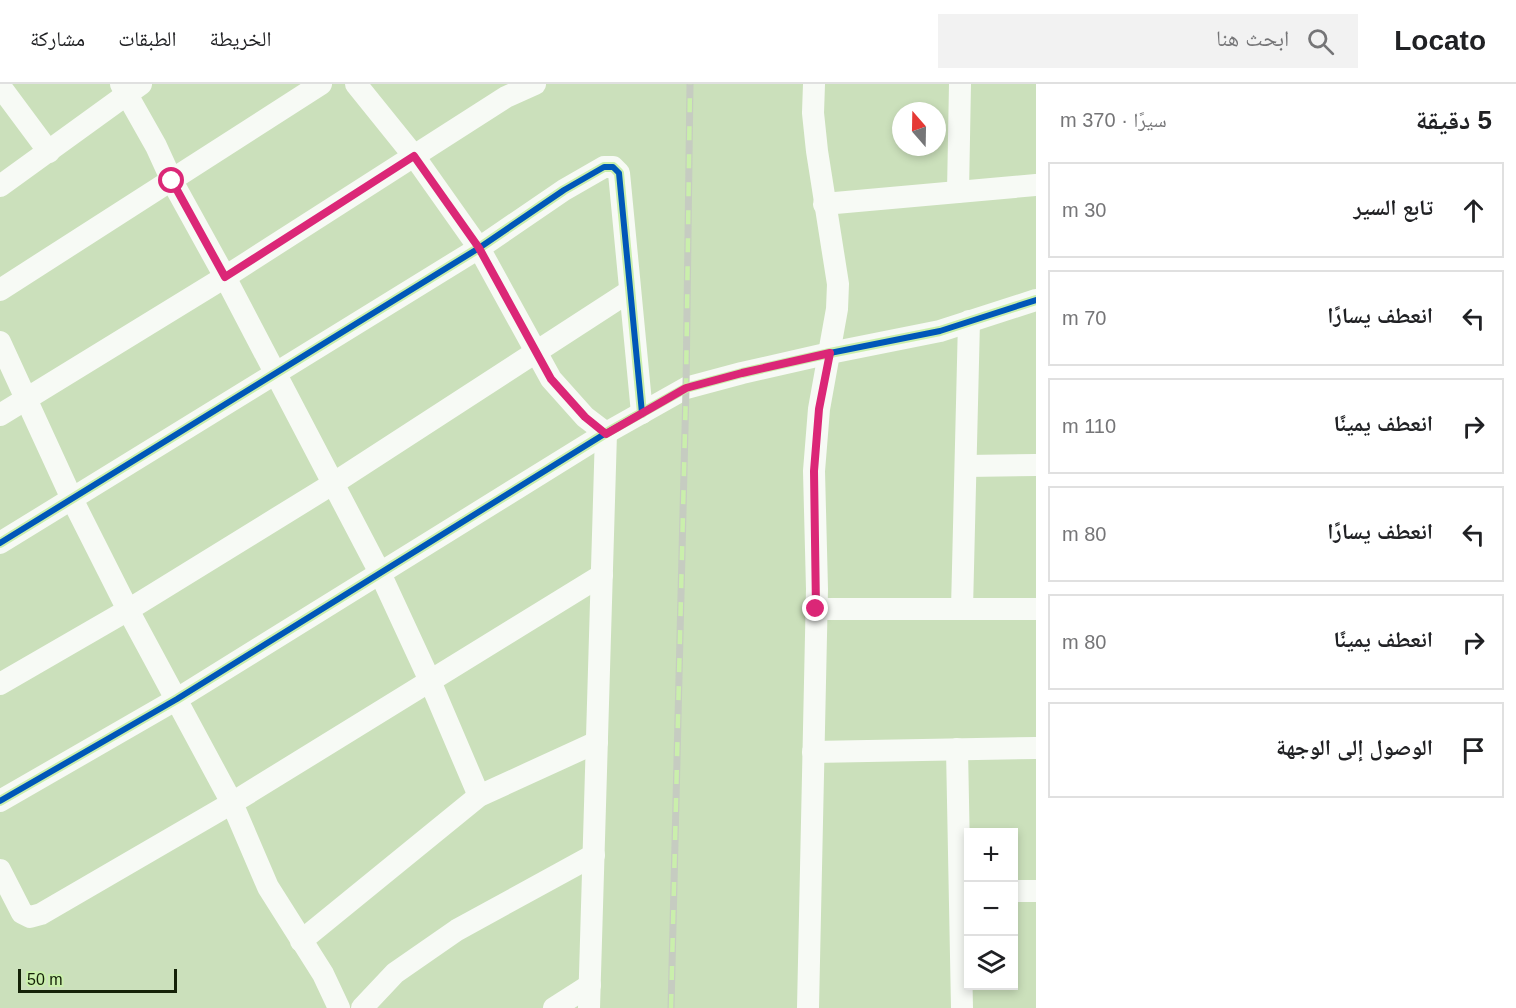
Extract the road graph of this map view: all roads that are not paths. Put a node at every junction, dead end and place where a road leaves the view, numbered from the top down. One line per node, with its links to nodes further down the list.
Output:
1 (321, 84): 10 (street)
2 (356, 84): 9 (street)
3 (535, 84): 9 (street)
4 (813, 84): 14 (street)
5 (960, 84): 13 (street)
6 (0, 86): 8 (street)
7 (130, 87): 8 (street); 10 (street)
8 (49, 152): 12 (street)
9 (414, 156): 15 (street); 16 (street)
10 (172, 181): 16 (street); 17 (street)
11 (1036, 185): 13 (street)
12 (0, 186)
13 (958, 192): 14 (street)
14 (824, 204): 23 (street)
15 (479, 248): 18 (street); 22 (street); 24 (street)
16 (225, 277): 24 (street); 25 (street)
17 (0, 290)
18 (630, 291): 22 (street); 26 (street)
19 (1036, 300): 20 (street)
20 (969, 321): 23 (street); 30 (street)
21 (0, 342): 25 (street)
22 (536, 352): 28 (street); 31 (street)
23 (830, 353): 26 (street); 36 (street)
24 (276, 373): 31 (street); 32 (street)
25 (25, 399): 27 (street); 32 (street)
26 (642, 413): 28 (street)
27 (0, 415)
28 (606, 434): 34 (street); 35 (street)
29 (1036, 465): 30 (street)
30 (966, 466): 37 (street)
31 (334, 483): 34 (street); 39 (street)
32 (72, 499): 33 (street); 39 (street)
33 (0, 543)
34 (380, 573): 40 (street); 42 (street)
35 (602, 575): 40 (street); 43 (street)
36 (816, 609): 37 (street); 46 (street)
37 (962, 609): 38 (street)
38 (1036, 609)
39 (128, 610): 41 (street); 42 (street)
40 (430, 681): 47 (street); 49 (street)
41 (0, 684)
42 (177, 699): 48 (street); 49 (street)
43 (597, 742): 47 (street); 50 (street)
44 (1036, 748): 45 (street)
45 (957, 749): 46 (street); 52 (street)
46 (813, 752): 61 (street)
47 (478, 796): 55 (street)
48 (0, 801)
49 (232, 803): 51 (street); 55 (street)
50 (594, 855): 56 (street); 58 (street)
51 (0, 870)
52 (964, 890): 62 (street)
53 (1018, 891): 54 (street)
54 (1036, 891)
55 (301, 941): 57 (street)
56 (590, 985): 59 (street); 60 (street)
57 (339, 1008)
58 (362, 1008)
59 (554, 1008)
60 (589, 1008)
61 (808, 1008)
62 (962, 1008)

